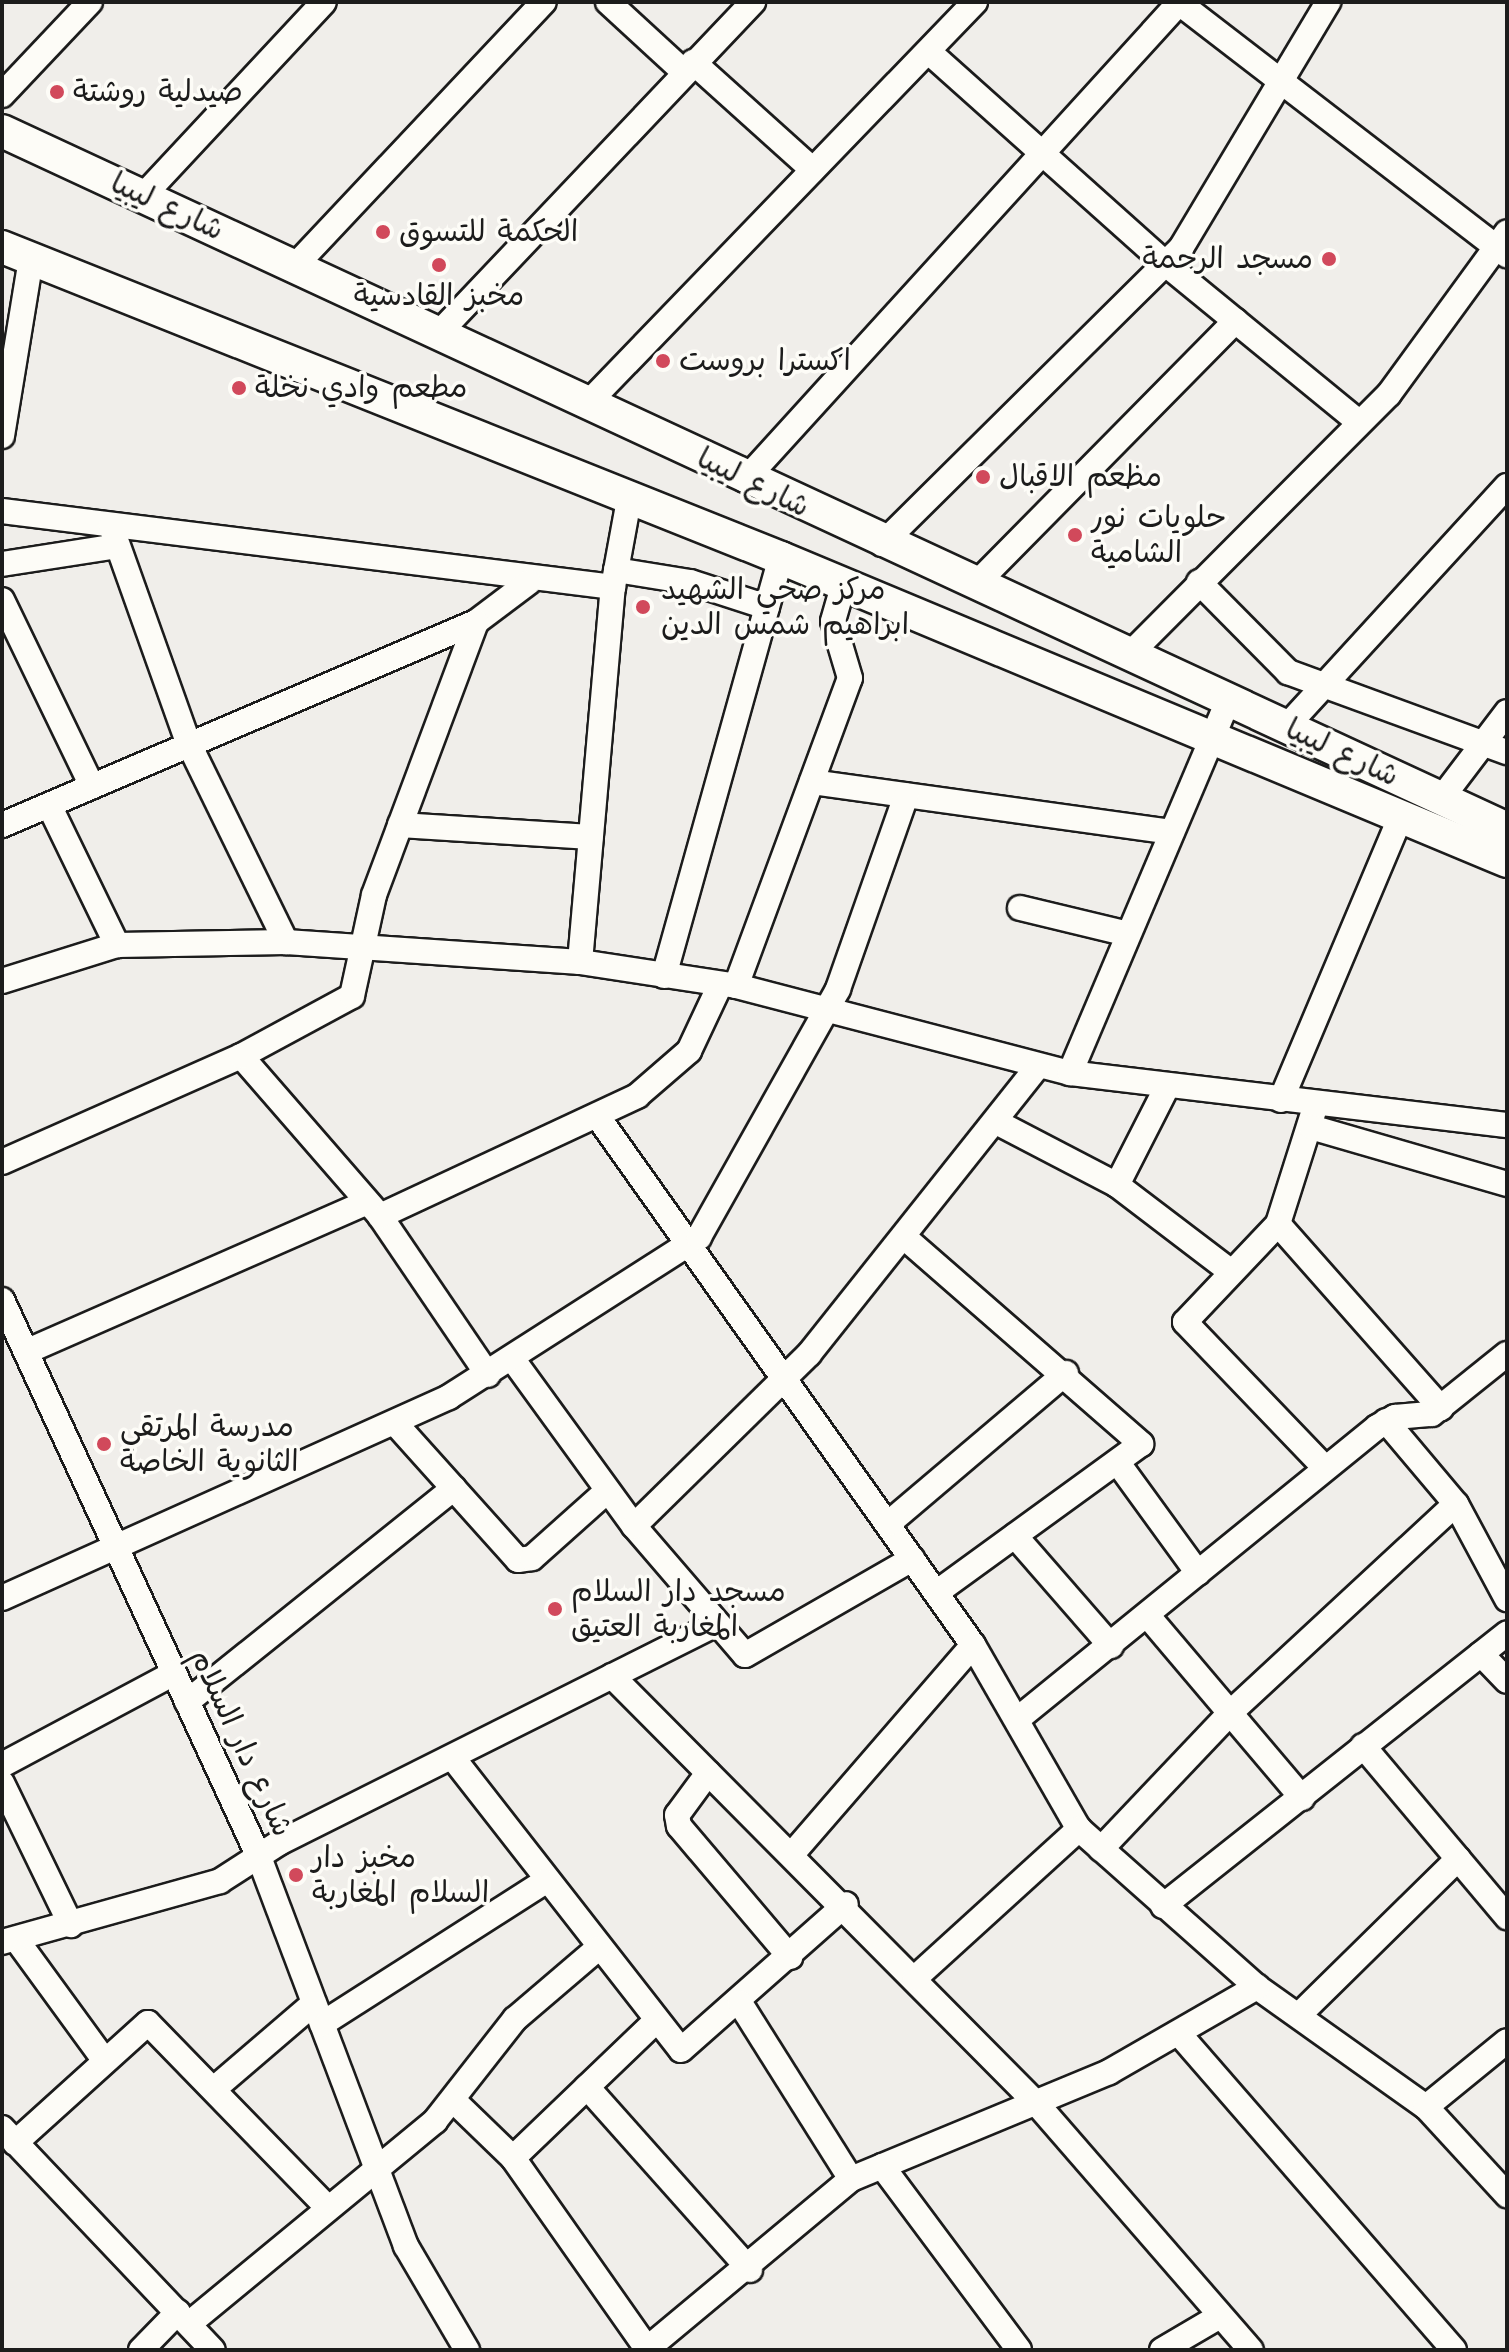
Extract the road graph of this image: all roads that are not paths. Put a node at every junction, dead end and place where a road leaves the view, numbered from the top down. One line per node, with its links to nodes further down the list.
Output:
1 (90, 2): 12 (street)
2 (324, 2): 16 (street)
3 (544, 2): 20 (street)
4 (608, 2): 10 (street)
5 (753, 2): 10 (street)
6 (975, 2): 9 (street)
7 (1328, 2): 11 (street)
8 (1179, 3): 11 (street); 14 (street)
9 (929, 52): 14 (street); 15 (street)
10 (688, 67): 15 (street); 22 (street)
11 (1283, 78): 17 (street); 19 (street)
12 (2, 95)
13 (2, 131): 16 (main road, شارع ليبيا)
14 (1043, 154): 19 (street); 26 (street)
15 (813, 170): 23 (street)
16 (143, 196): 20 (main road, شارع ليبيا)
17 (1504, 244): 24 (street)
18 (17, 253): 25 (street); 28 (main road, شارع ليبيا)
19 (1167, 265): 21 (street); 31 (street)
20 (294, 267): 22 (main road, شارع ليبيا)
21 (1235, 321): 24 (street); 38 (street)
22 (438, 334): 23 (main road, شارع ليبيا)
23 (589, 402): 26 (main road, شارع ليبيا)
24 (1359, 422): 36 (street)
25 (2, 436)
26 (745, 480): 31 (main road, شارع ليبيا)
27 (1507, 486): 43 (street)
28 (629, 500): 32 (main road, شارع ليبيا); 34 (street)
29 (2, 511): 30 (street)
30 (114, 536): 33 (street); 35 (street); 48 (street)
31 (882, 544): 38 (main road, شارع ليبيا)
32 (781, 558): 37 (main road, شارع ليبيا); 40 (street)
33 (2, 564)
34 (614, 578): 35 (street); 40 (street); 61 (street)
35 (529, 582): 41 (street)
36 (1199, 582): 42 (street); 43 (street)
37 (843, 585): 47 (main road, شارع ليبيا); 51 (street)
38 (975, 585): 42 (main road, شارع ليبيا)
39 (2, 600): 52 (street)
40 (767, 607): 69 (street)
41 (476, 622): 48 (street); 58 (street)
42 (1129, 655): 44 (main road, شارع ليبيا)
43 (1318, 686): 46 (street); 49 (street)
44 (1228, 700): 46 (main road, شارع ليبيا); 47 (street)
45 (1507, 712): 49 (street)
46 (1286, 727): 54 (main road, شارع ليبيا)
47 (1210, 738): 56 (main road, شارع ليبيا); 60 (street)
48 (188, 742): 52 (street); 65 (street)
49 (1482, 742): 50 (street); 54 (street)
50 (1507, 752)
51 (812, 782): 53 (street); 71 (street)
52 (92, 786): 55 (street)
53 (906, 796): 60 (street); 72 (street)
54 (1441, 799): 59 (main road, شارع ليبيا)
55 (49, 805): 57 (street); 66 (street)
56 (1401, 816): 62 (main road, شارع ليبيا); 77 (street)
57 (2, 825)
58 (400, 825): 61 (street); 67 (street)
59 (1507, 829)
60 (1172, 832): 64 (street)
61 (591, 837): 68 (street)
62 (1507, 861)
63 (1020, 908): 64 (street)
64 (1128, 934): 75 (street)
65 (286, 942): 66 (street); 67 (street)
66 (117, 945): 70 (street)
67 (364, 951): 68 (street); 73 (street)
68 (580, 962): 69 (street)
69 (664, 976): 71 (street)
70 (2, 981)
71 (728, 985): 72 (street); 79 (street)
72 (827, 1010): 74 (street); 88 (street)
73 (241, 1056): 82 (street); 85 (street)
74 (1037, 1067): 75 (street); 80 (street)
75 (1070, 1073): 76 (street)
76 (1168, 1085): 77 (street); 84 (street)
77 (1281, 1100): 78 (street)
78 (1314, 1116): 81 (street); 83 (street); 86 (street)
79 (598, 1117): 85 (street); 88 (street)
80 (998, 1123): 84 (street); 87 (street)
81 (1507, 1125)
82 (2, 1162)
83 (1507, 1184)
84 (1117, 1185): 89 (street)
85 (374, 1209): 91 (street); 95 (street)
86 (1278, 1224): 89 (street); 97 (street)
87 (904, 1237): 94 (street); 96 (street)
88 (688, 1247): 93 (street); 96 (street)
89 (1231, 1272): 101 (street)
90 (5, 1315): 91 (street, شارع دار السلام)
91 (28, 1351): 108 (street, شارع دار السلام)
92 (1507, 1354): 97 (street)
93 (514, 1361): 95 (street); 103 (street)
94 (1066, 1373): 100 (street); 105 (street)
95 (488, 1375): 99 (street)
96 (785, 1380): 105 (street); 106 (street)
97 (1441, 1408): 98 (street)
98 (1386, 1421): 101 (street); 104 (street)
99 (395, 1423): 102 (street); 108 (street)
100 (1118, 1463): 107 (street); 110 (street)
101 (1325, 1468): 110 (street)
102 (454, 1488): 103 (street); 123 (street)
103 (607, 1491): 106 (street)
104 (1456, 1504): 113 (street); 124 (street)
105 (889, 1523): 109 (street)
106 (634, 1526): 115 (street)
107 (1015, 1536): 111 (street); 118 (street)
108 (117, 1551): 112 (street); 120 (street, شارع دار السلام)
109 (912, 1559): 111 (street); 115 (street)
110 (1198, 1573): 114 (street)
111 (937, 1592): 117 (street)
112 (2, 1598)
113 (1507, 1599)
114 (1147, 1615): 118 (street); 124 (street)
115 (715, 1625): 121 (street)
116 (1507, 1633): 119 (street)
117 (973, 1645): 125 (street); 134 (street)
118 (1111, 1646): 125 (street)
119 (1481, 1654): 122 (street); 126 (street)
120 (174, 1673): 123 (street, شارع دار السلام); 128 (street)
121 (612, 1676): 127 (street); 129 (street)
122 (1507, 1681)
123 (187, 1702): 135 (street, شارع دار السلام)
124 (1231, 1712): 131 (street); 133 (street)
125 (1019, 1718): 132 (street)
126 (1363, 1746): 131 (street); 136 (street)
127 (453, 1758): 135 (street); 137 (street)
128 (2, 1765)
129 (708, 1773): 134 (street); 144 (street)
130 (2, 1783): 141 (street)
131 (1302, 1798): 139 (street)
132 (1079, 1829): 133 (street); 145 (street)
133 (1101, 1849): 139 (street)
134 (793, 1853): 138 (street)
135 (259, 1857): 141 (street); 148 (street, شارع دار السلام)
136 (1458, 1859): 140 (street); 149 (street)
137 (544, 1882): 143 (street); 148 (street)
138 (846, 1904): 144 (street); 145 (street)
139 (1163, 1906): 146 (street)
140 (1507, 1917)
141 (71, 1925): 142 (street)
142 (9, 1941): 153 (street)
143 (597, 1949): 150 (street); 156 (street)
144 (790, 1957): 147 (street)
145 (915, 1978): 157 (street)
146 (1257, 1987): 149 (street); 151 (street)
147 (740, 2003): 150 (street); 163 (street)
148 (318, 2014): 155 (street); 162 (street, شارع دار السلام)
149 (1299, 2015): 158 (street)
150 (655, 2022): 154 (street)
151 (1181, 2036): 157 (street); 176 (street)
152 (1507, 2041): 158 (street)
153 (102, 2057): 155 (street); 159 (street)
154 (587, 2087): 160 (street); 166 (street)
155 (215, 2088): 165 (street)
156 (454, 2101): 160 (street); 162 (street)
157 (1037, 2104): 161 (street); 167 (street)
158 (1426, 2107): 164 (street)
159 (8, 2135): 168 (street)
160 (513, 2158): 172 (street)
161 (882, 2166): 163 (street); 173 (street)
162 (374, 2170): 165 (street); 171 (street, شارع دار السلام)
163 (851, 2179): 166 (street)
164 (1507, 2195)
165 (328, 2208): 168 (street)
166 (750, 2270): 172 (street)
167 (1220, 2316): 174 (street); 175 (street)
168 (184, 2317): 169 (street); 170 (street)
169 (141, 2350)
170 (213, 2350)
171 (467, 2350)
172 (648, 2350)
173 (1019, 2350)
174 (1162, 2350)
175 (1251, 2350)
176 (1454, 2350)

